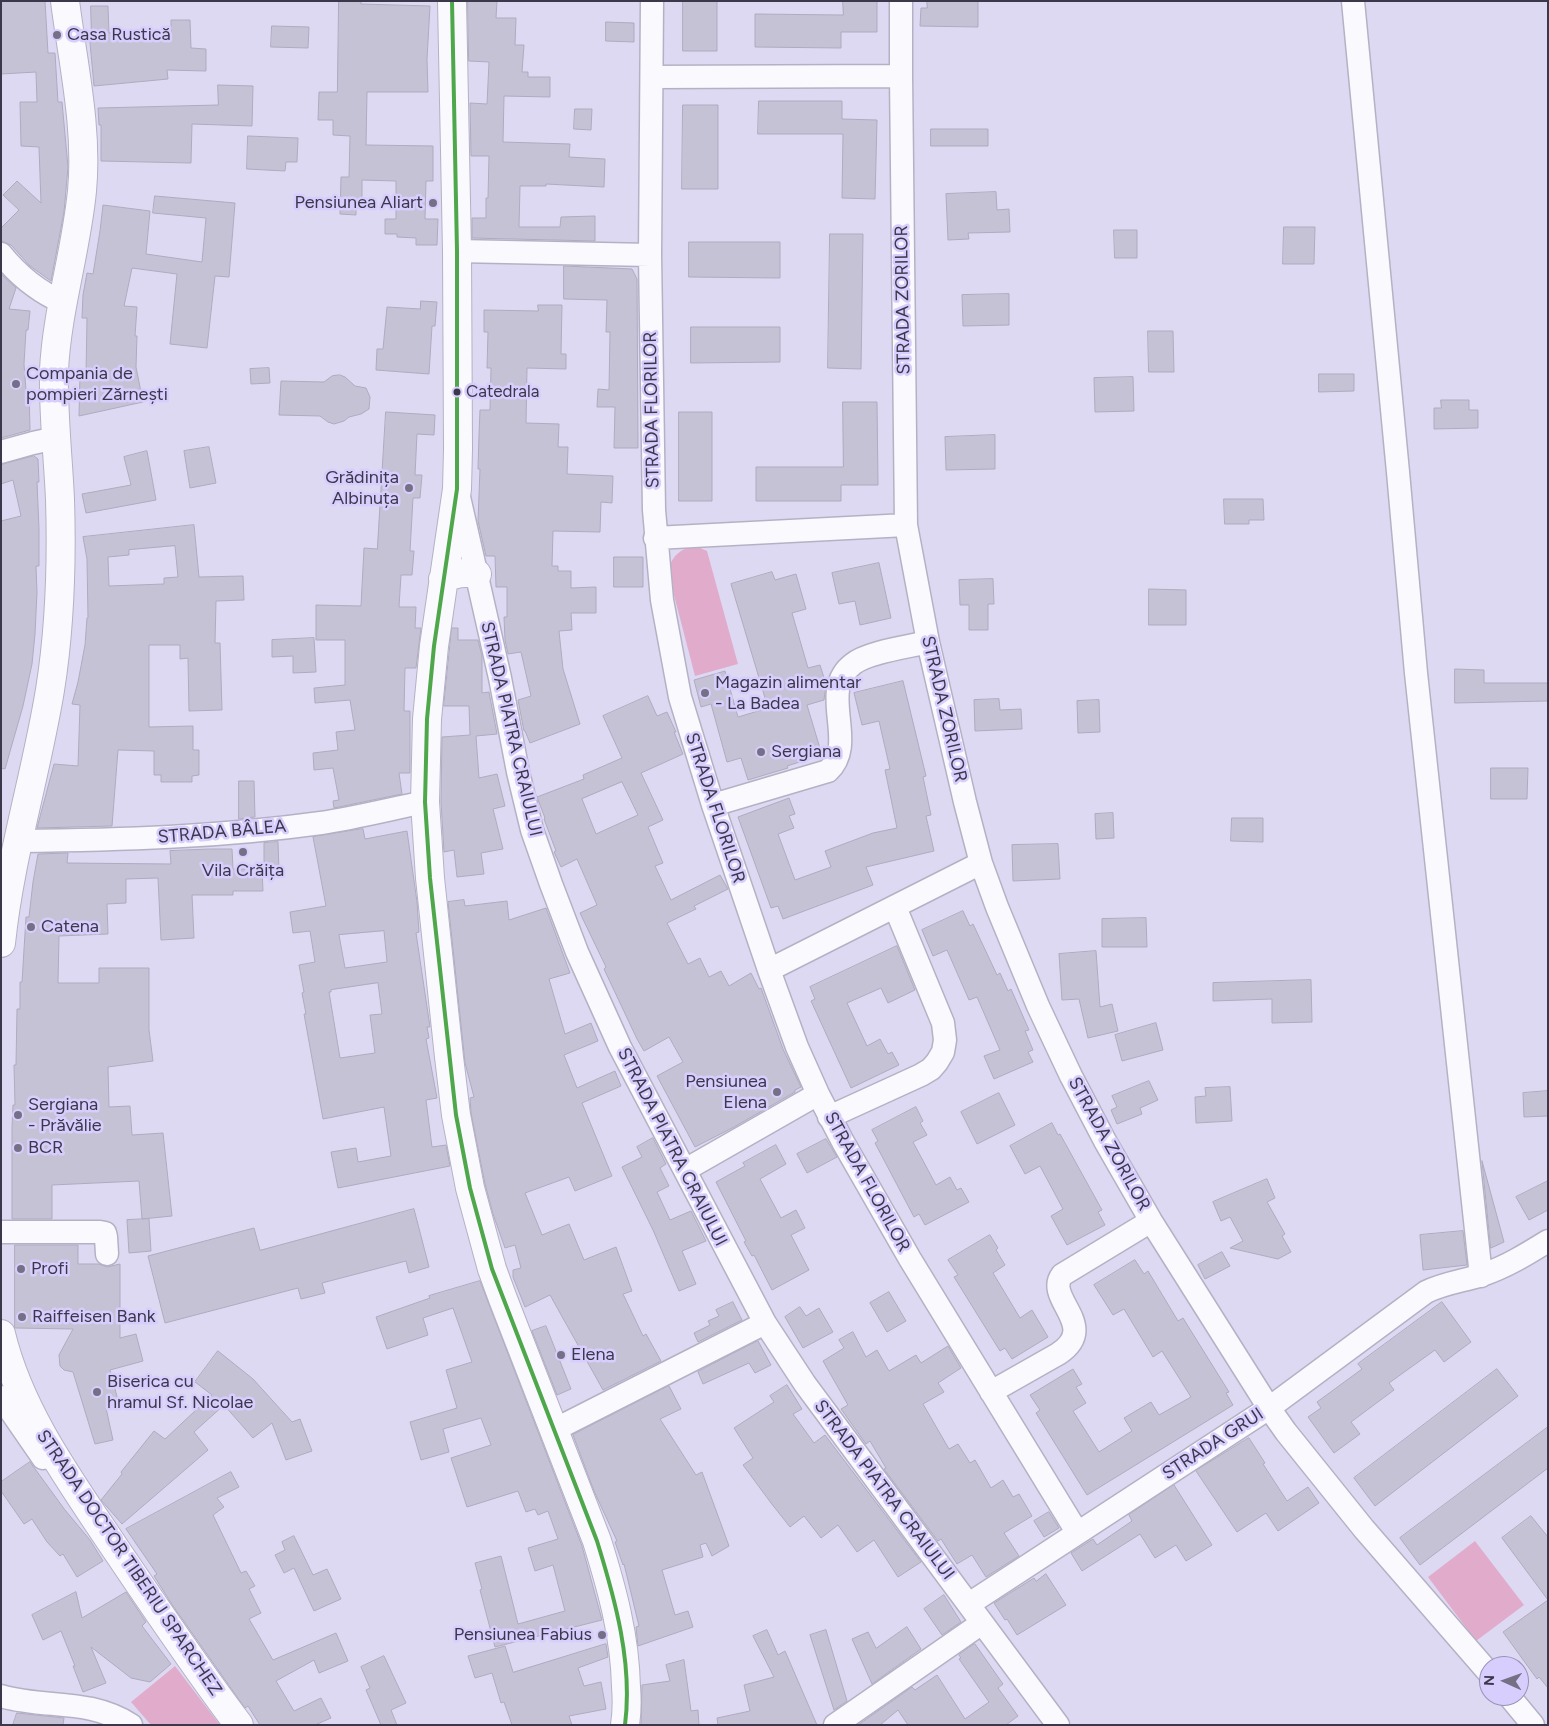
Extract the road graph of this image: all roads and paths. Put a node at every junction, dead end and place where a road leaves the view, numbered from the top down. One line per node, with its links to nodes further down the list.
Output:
1 (65, 1): 11 (main road)
2 (452, 1): 8 (main road)
3 (652, 1): 7 (street, STRADA FLORILOR)
4 (901, 1): 6 (street, STRADA ZORILOR)
5 (1353, 1): 34 (street)
6 (901, 76): 7 (street); 15 (street, STRADA ZORILOR)
7 (652, 77): 10 (street, STRADA FLORILOR)
8 (457, 251): 10 (street); 14 (main road)
9 (1, 254): 11 (street)
10 (650, 255): 16 (street, STRADA FLORILOR)
11 (62, 302): 12 (main road)
12 (56, 438): 13 (street); 22 (main road)
13 (1, 452)
14 (456, 489): 17 (street, STRADA PIATRA CRAIULUI); 18 (main road)
15 (906, 525): 16 (street); 19 (street, STRADA ZORILOR)
16 (655, 538): 21 (street, STRADA FLORILOR)
17 (477, 574): 18 (main road); 29 (street, STRADA PIATRA CRAIULUI)
18 (443, 579): 20 (main road)
19 (928, 642): 21 (street); 23 (street, STRADA ZORILOR)
20 (425, 802): 22 (street, STRADA BÂLEA); 40 (main road)
21 (713, 805): 26 (street, STRADA FLORILOR)
22 (12, 856): 25 (main road)
23 (981, 863): 24 (street); 30 (street, STRADA ZORILOR)
24 (895, 906): 26 (street); 28 (street)
25 (1, 943)
26 (769, 970): 27 (street, STRADA FLORILOR)
27 (818, 1094): 28 (street, STRADA FLORILOR); 29 (street)
28 (829, 1117): 37 (street, STRADA FLORILOR)
29 (685, 1170): 35 (street, STRADA PIATRA CRAIULUI)
30 (1151, 1221): 37 (street); 39 (street, STRADA ZORILOR)
31 (1, 1232): 33 (street)
32 (1548, 1241): 34 (street)
33 (107, 1254)
34 (1481, 1276): 39 (street)
35 (765, 1323): 40 (street); 42 (street, STRADA PIATRA CRAIULUI)
36 (1, 1334): 38 (main road, STRADA DOCTOR TIBERIU SPARCHEZ)
37 (991, 1392): 41 (street, STRADA FLORILOR)
38 (17, 1408): 48 (street); 49 (main road, STRADA DOCTOR TIBERIU SPARCHEZ)
39 (1269, 1408): 41 (street, STRADA GRUI); 44 (street, STRADA GRUI)
40 (554, 1430): 50 (main road)
41 (1077, 1532): 42 (street, STRADA GRUI)
42 (969, 1604): 43 (street, STRADA PIATRA CRAIULUI)
43 (982, 1623): 51 (street); 52 (street, STRADA PIATRA CRAIULUI)
44 (1479, 1661)
45 (1, 1696): 47 (street)
46 (1517, 1706): 53 (street)
47 (131, 1725)
48 (227, 1725)
49 (239, 1725)
50 (625, 1725)
51 (835, 1725)
52 (1058, 1725)
53 (1533, 1725)

